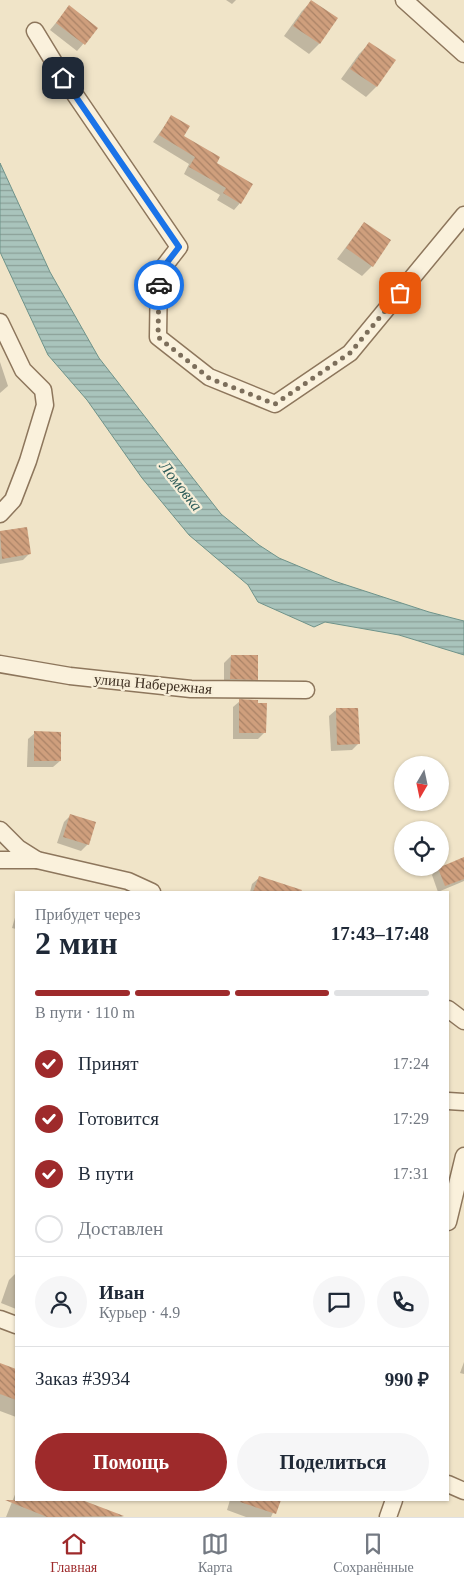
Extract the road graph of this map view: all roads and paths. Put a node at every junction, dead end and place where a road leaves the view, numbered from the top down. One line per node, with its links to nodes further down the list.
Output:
1 (404, 0): 3 (street)
2 (35, 31): 4 (street)
3 (464, 54)
4 (464, 215)
5 (0, 322): 6 (street)
6 (0, 514)
7 (0, 664): 8 (street, улица Набережная)
8 (306, 690)
9 (0, 830): 11 (street)
10 (0, 860): 11 (street)
11 (37, 860): 12 (street)
12 (150, 891)
13 (449, 1010): 14 (street)
14 (464, 1021)
15 (449, 1101): 16 (street)
16 (464, 1102)
17 (464, 1156): 18 (street)
18 (449, 1218)
19 (0, 1319): 20 (street)
20 (15, 1325)
21 (449, 1484): 22 (street)
22 (464, 1491)
23 (394, 1501): 24 (street)
24 (388, 1517)

